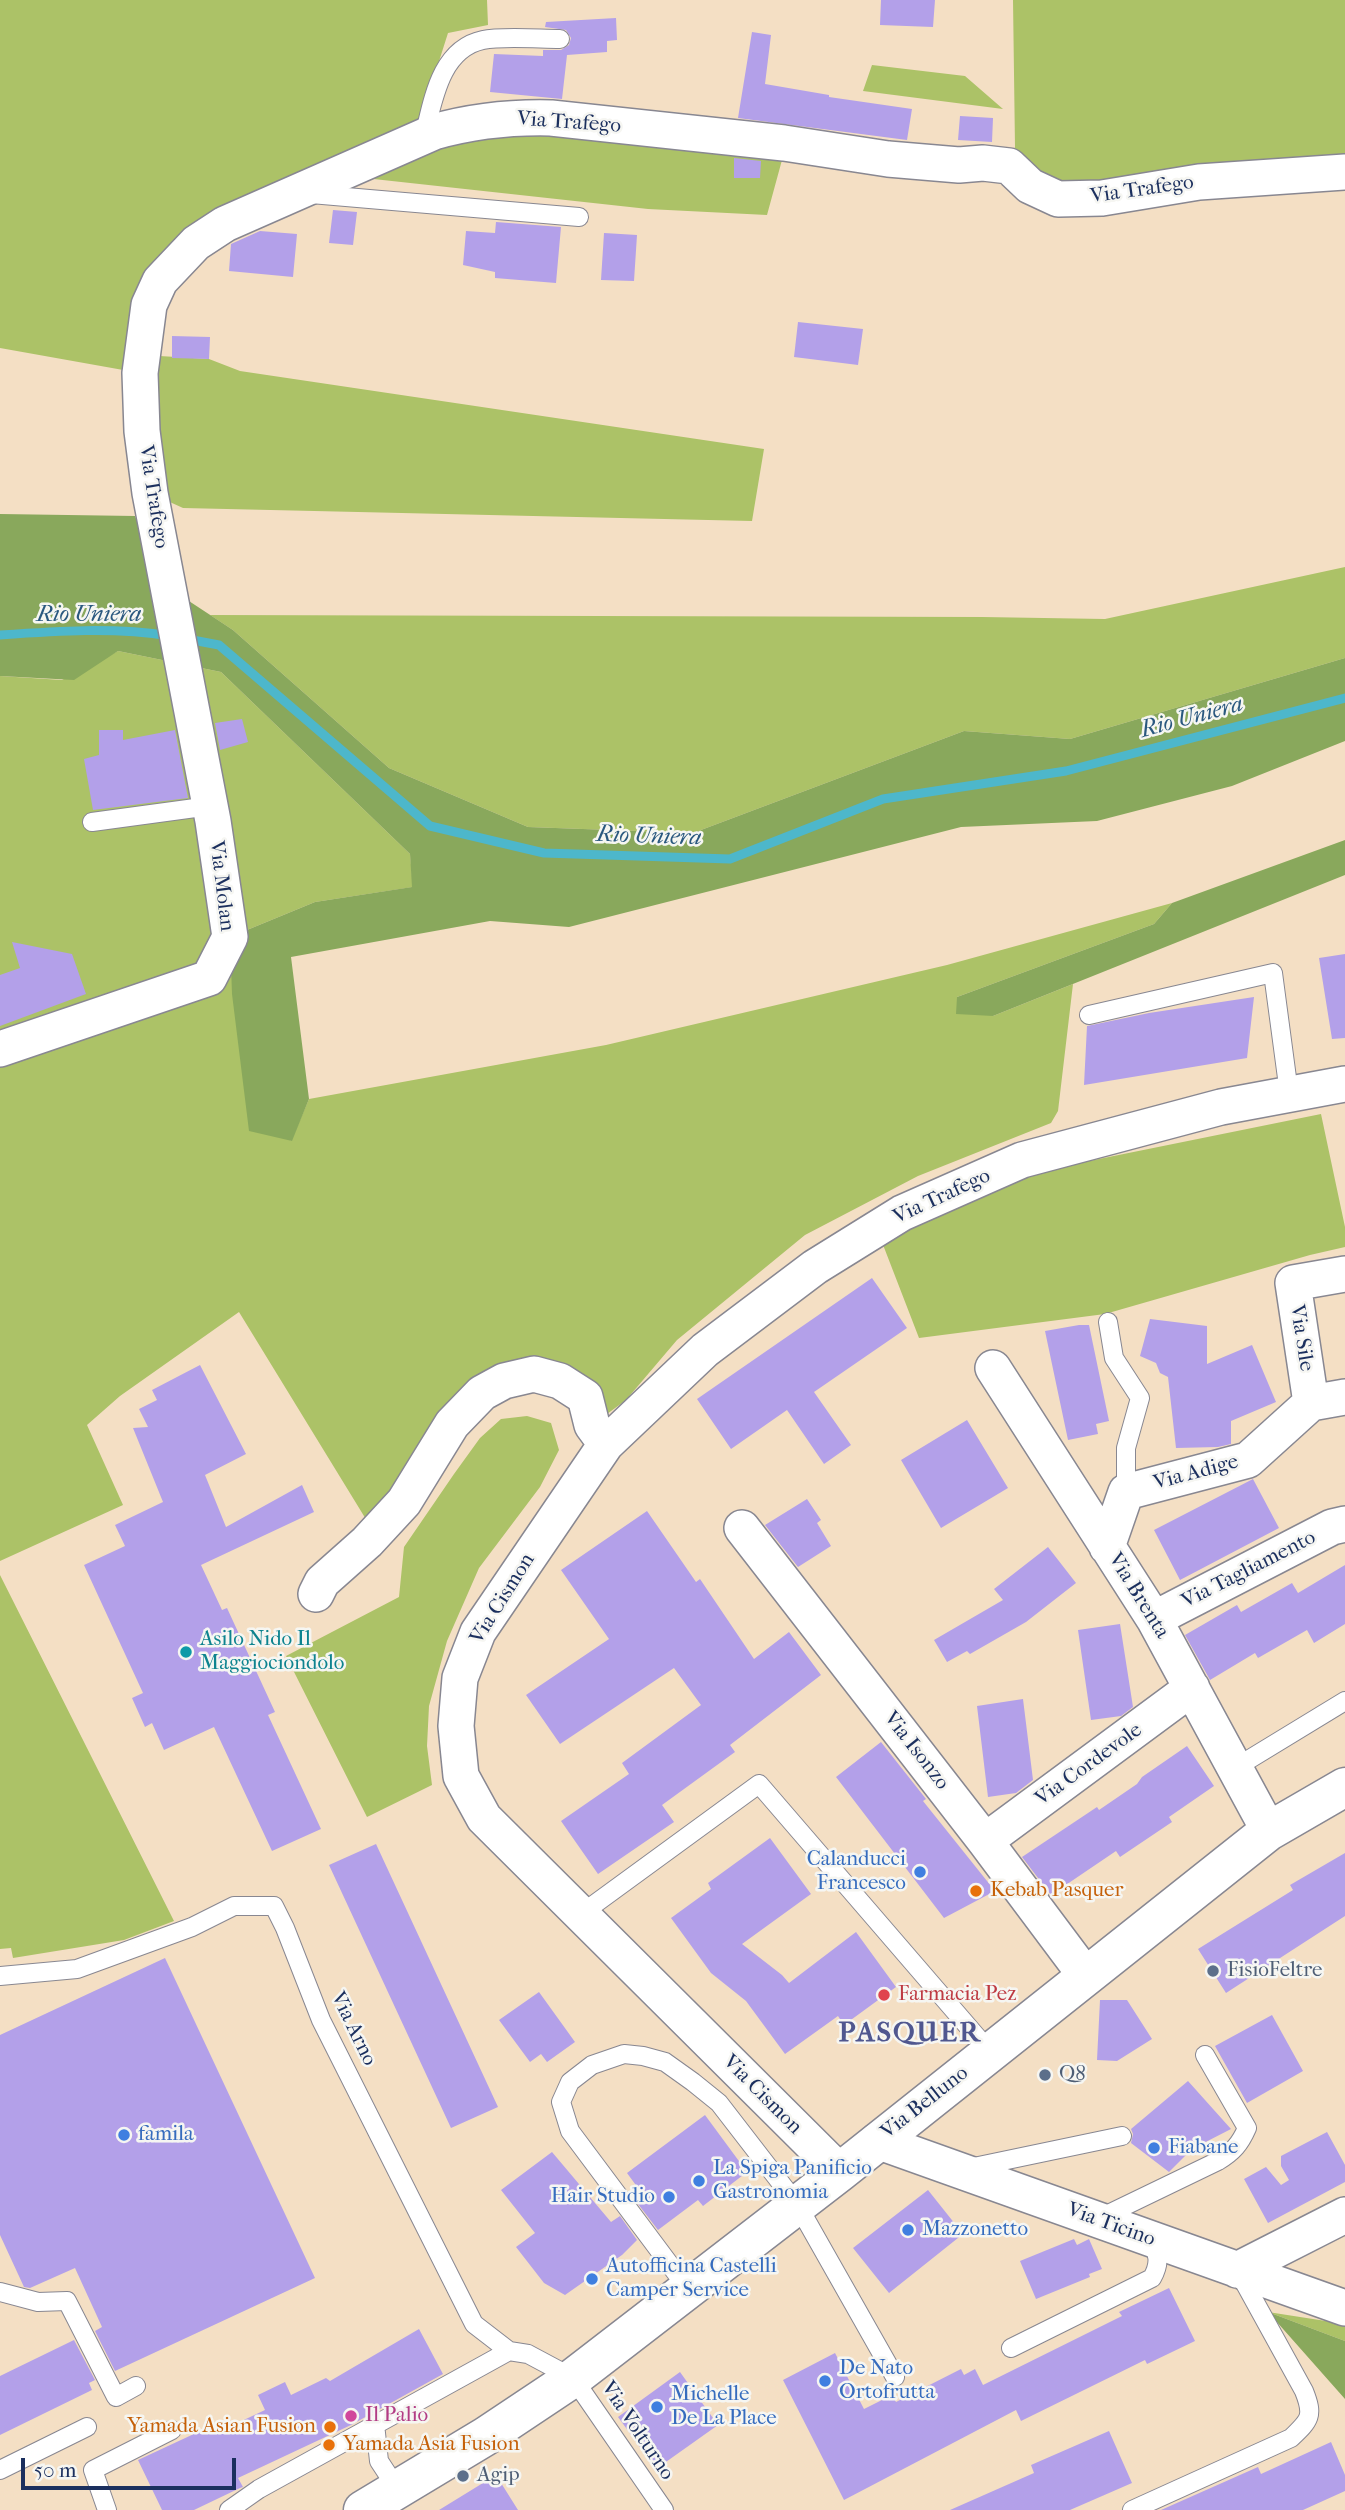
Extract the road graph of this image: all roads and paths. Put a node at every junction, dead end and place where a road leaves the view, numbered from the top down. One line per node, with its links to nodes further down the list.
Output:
1 (559, 39): 2 (lane)
2 (425, 136): 3 (street, Via Trafego); 4 (street, Via Trafego)
3 (1345, 172)
4 (297, 193): 5 (lane); 6 (street, Via Trafego)
5 (579, 217)
6 (173, 615): 7 (street, Via Molan)
7 (210, 806): 8 (lane); 10 (street, Via Molan)
8 (92, 822)
9 (1089, 1015): 12 (lane)
10 (0, 1049)
11 (1345, 1084): 12 (street, Via Trafego)
12 (1289, 1093): 18 (street, Via Trafego)
13 (1345, 1274): 17 (street, Via Sile)
14 (1108, 1322): 19 (lane)
15 (993, 1368): 22 (street, Via Brenta)
16 (1345, 1397): 17 (street)
17 (1311, 1403): 19 (street, Via Adige)
18 (606, 1444): 23 (street); 31 (street, Via Cismon)
19 (1126, 1492): 22 (street, Via Adige)
20 (1345, 1524): 24 (street, Via Tagliamento)
21 (742, 1528): 30 (street, Via Isonzo)
22 (1107, 1547): 24 (street, Via Brenta)
23 (316, 1594)
24 (1154, 1619): 25 (street, Via Brenta)
25 (1192, 1688): 27 (street, Via Brenta); 30 (street, Via Cordevole)
26 (1345, 1701): 27 (lane)
27 (1235, 1768): 29 (street, Via Brenta)
28 (1345, 1787): 29 (main road, Via Belluno)
29 (1269, 1831): 33 (main road, Via Belluno)
30 (985, 1841): 33 (street, Via Isonzo)
31 (581, 1914): 34 (lane); 39 (street, Via Cismon)
32 (0, 1976): 49 (lane, Via Arno)
33 (1086, 1976): 34 (main road, Via Belluno)
34 (990, 2052): 37 (main road, Via Belluno)
35 (1205, 2055): 42 (lane)
36 (1122, 2136): 38 (lane)
37 (877, 2141): 38 (street, Via Ticino); 39 (main road, Via Belluno)
38 (959, 2170): 42 (street, Via Ticino)
39 (840, 2172): 40 (main road, Via Belluno)
40 (797, 2204): 45 (main road, Via Belluno); 45 (lane); 50 (lane)
41 (1345, 2215): 44 (street)
42 (1097, 2220): 43 (street, Via Ticino)
43 (1150, 2239): 44 (street, Via Ticino); 48 (lane)
44 (1237, 2270): 47 (street, Via Ticino); 62 (lane)
45 (688, 2289): 51 (main road, Via Belluno)
46 (0, 2292): 52 (lane)
47 (1345, 2308)
48 (1011, 2348)
49 (509, 2351): 51 (lane, Via Arno); 53 (lane)
50 (895, 2377)
51 (573, 2378): 57 (main road, Via Belluno); 61 (lane, Via Volturno)
52 (136, 2386)
53 (376, 2424): 57 (lane); 59 (lane)
54 (87, 2427): 56 (lane)
55 (172, 2430): 58 (lane)
56 (0, 2470)
57 (398, 2490): 60 (main road, Via Belluno)
58 (107, 2510)
59 (229, 2510)
60 (363, 2510)
61 (664, 2510)
62 (1132, 2510)

